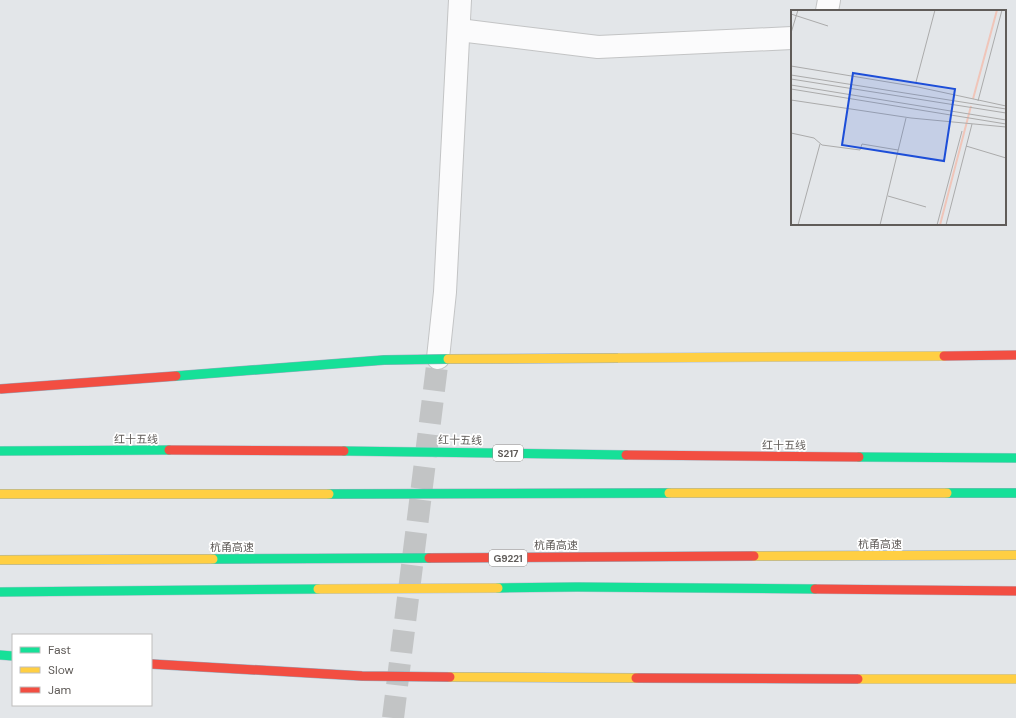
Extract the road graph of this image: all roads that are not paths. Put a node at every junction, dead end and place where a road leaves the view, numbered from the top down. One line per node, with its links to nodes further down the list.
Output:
1 (460, 0): 4 (street)
2 (829, 0): 3 (street)
3 (827, 10)
4 (459, 30): 5 (street); 7 (street)
5 (791, 38)
6 (1016, 355): 8 (main road, bridge)
7 (438, 358)
8 (0, 389)
9 (0, 451): 10 (main road, 红十五线 / S217)
10 (1016, 458)
11 (1016, 493): 12 (main road, bridge)
12 (0, 494)
13 (1016, 555): 14 (main road, 杭甬高速 / G9221, bridge)
14 (0, 560)
15 (1016, 591): 16 (main road)
16 (0, 592)
17 (0, 656): 18 (main road)
18 (12, 656)
19 (152, 664): 20 (main road, bridge)
20 (1016, 679)

